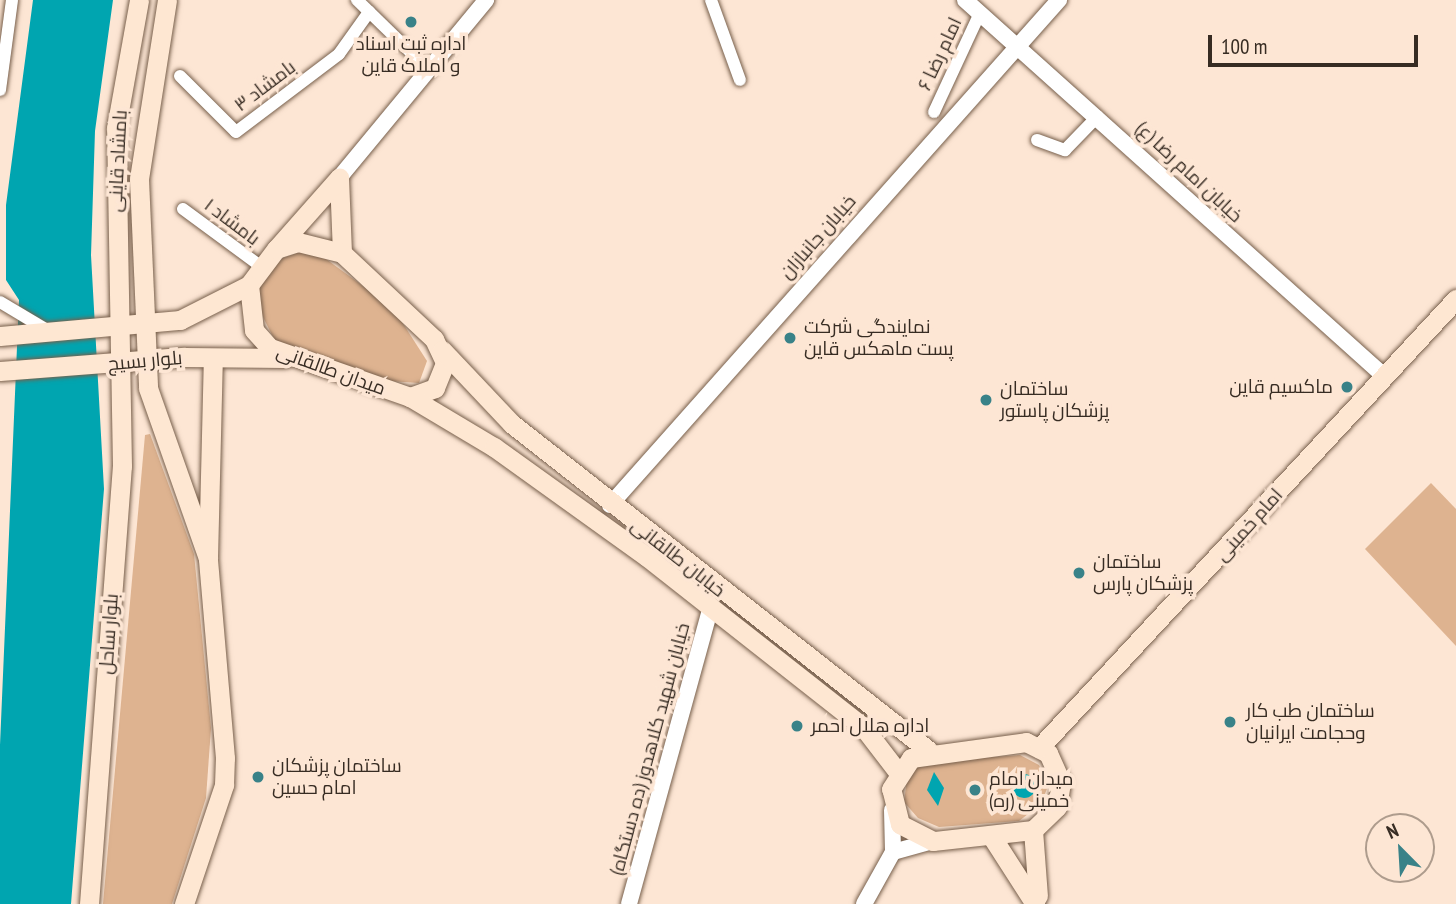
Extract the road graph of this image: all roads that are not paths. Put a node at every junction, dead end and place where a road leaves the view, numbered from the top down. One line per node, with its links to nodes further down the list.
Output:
1 (12, 0): 15 (street)
2 (139, 0): 19 (main road, بامشاد قاینی)
3 (167, 0): 21 (main road, بامشاد قاینی)
4 (357, 0): 9 (street)
5 (486, 0): 12 (street)
6 (711, 0): 14 (street)
7 (965, 0): 10 (street, خیابان امام رضا (ع))
8 (1059, 0): 11 (street, خیابان جانبازان)
9 (369, 12): 12 (street); 13 (street, بامشاد ۳)
10 (980, 13): 11 (street, خیابان امام رضا (ع)); 16 (street, امام رضا ۶)
11 (1018, 47): 17 (street, خیابان امام رضا (ع)); 42 (street, خیابان جانبازان)
12 (427, 68): 20 (street)
13 (180, 76)
14 (740, 80)
15 (0, 90)
16 (934, 112)
17 (1098, 116): 18 (street); 40 (street, خیابان امام رضا (ع))
18 (1037, 140)
19 (115, 178): 21 (main road); 31 (main road, بامشاد قاینی)
20 (339, 178): 23 (main road); 24 (main road)
21 (139, 179): 30 (main road, بامشاد قاینی)
22 (183, 209): 25 (street, بامشاد ۱)
23 (276, 249): 24 (main road); 25 (main road)
24 (342, 253): 34 (main road)
25 (259, 265): 26 (main road)
26 (249, 285): 30 (main road, بلوار بسیج); 36 (main road, میدان طالقانی)
27 (1456, 299): 29 (main road, امام خمینی)
28 (0, 302): 32 (street)
29 (1447, 317): 40 (main road, امام خمینی)
30 (145, 322): 31 (main road, بلوار بسیج); 37 (main road, بامشاد قاینی)
31 (116, 323): 32 (main road, بلوار بسیج); 38 (main road, بامشاد قاینی)
32 (47, 330): 33 (main road, بلوار بسیج)
33 (0, 336)
34 (442, 350): 41 (main road, میدان طالقانی); 42 (main road, خیابان طالقانی)
35 (213, 358): 36 (main road, بلوار بسیج); 37 (main road, بلوار بسیج); 44 (main road)
36 (290, 358): 41 (main road, میدان طالقانی)
37 (148, 363): 38 (main road, بلوار بسیج); 44 (main road)
38 (119, 364): 39 (main road, بلوار بسیج); 54 (main road, بلوار ساحل)
39 (0, 371)
40 (1384, 376): 46 (main road, امام خمینی)
41 (410, 397): 43 (main road, خیابان طالقانی)
42 (610, 505): 43 (main road); 47 (main road, خیابان طالقانی)
43 (599, 522): 45 (main road, خیابان طالقانی)
44 (208, 558): 55 (main road)
45 (710, 606): 48 (main road, خیابان طالقانی); 56 (street, خیابان شهید کلاهدوز (ده دستگاه))
46 (1039, 748): 47 (main road); 50 (main road)
47 (928, 750): 48 (main road)
48 (897, 771): 49 (main road)
49 (892, 807): 52 (main road); 53 (street)
50 (1033, 830): 51 (main road); 58 (main road)
51 (992, 837): 52 (main road); 58 (main road)
52 (933, 841): 53 (street)
53 (893, 852): 57 (street)
54 (89, 904)
55 (184, 904)
56 (629, 904)
57 (864, 904)
58 (1037, 904)

